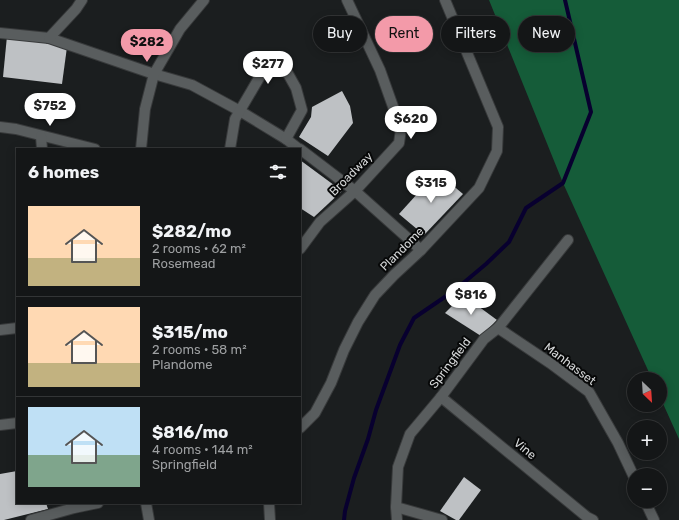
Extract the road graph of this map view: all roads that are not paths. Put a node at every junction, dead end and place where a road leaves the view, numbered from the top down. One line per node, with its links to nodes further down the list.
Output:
1 (82, 0): 6 (street)
2 (204, 0): 7 (street)
3 (347, 0): 18 (street, Broadway)
4 (445, 0): 21 (street, Plandome)
5 (0, 33): 6 (street)
6 (49, 38): 7 (street)
7 (154, 74): 8 (street); 14 (street)
8 (240, 111): 11 (street); 11 (street); 15 (street)
9 (0, 127): 10 (street)
10 (41, 136): 12 (street); 13 (street)
11 (286, 139): 16 (street)
12 (42, 148)
13 (91, 148)
14 (141, 148)
15 (230, 148)
16 (299, 148)
17 (301, 150): 18 (street)
18 (355, 191): 20 (street, Broadway); 21 (street)
19 (568, 240): 23 (street, Springfield)
20 (301, 248)
21 (421, 250): 28 (street, Plandome)
22 (16, 328): 24 (street)
23 (498, 328): 25 (street, Springfield); 29 (street, Manhasset)
24 (0, 330)
25 (441, 397): 33 (street, Springfield); 40 (street, Vine)
26 (16, 423): 27 (street)
27 (0, 425)
28 (301, 427)
29 (630, 468)
30 (93, 504): 35 (street)
31 (146, 504): 36 (street)
32 (270, 504): 37 (street)
33 (396, 507): 38 (street, Springfield); 39 (street)
34 (648, 508): 41 (street)
35 (31, 520)
36 (149, 520)
37 (270, 520)
38 (397, 520)
39 (442, 520)
40 (593, 520)
41 (654, 520)

